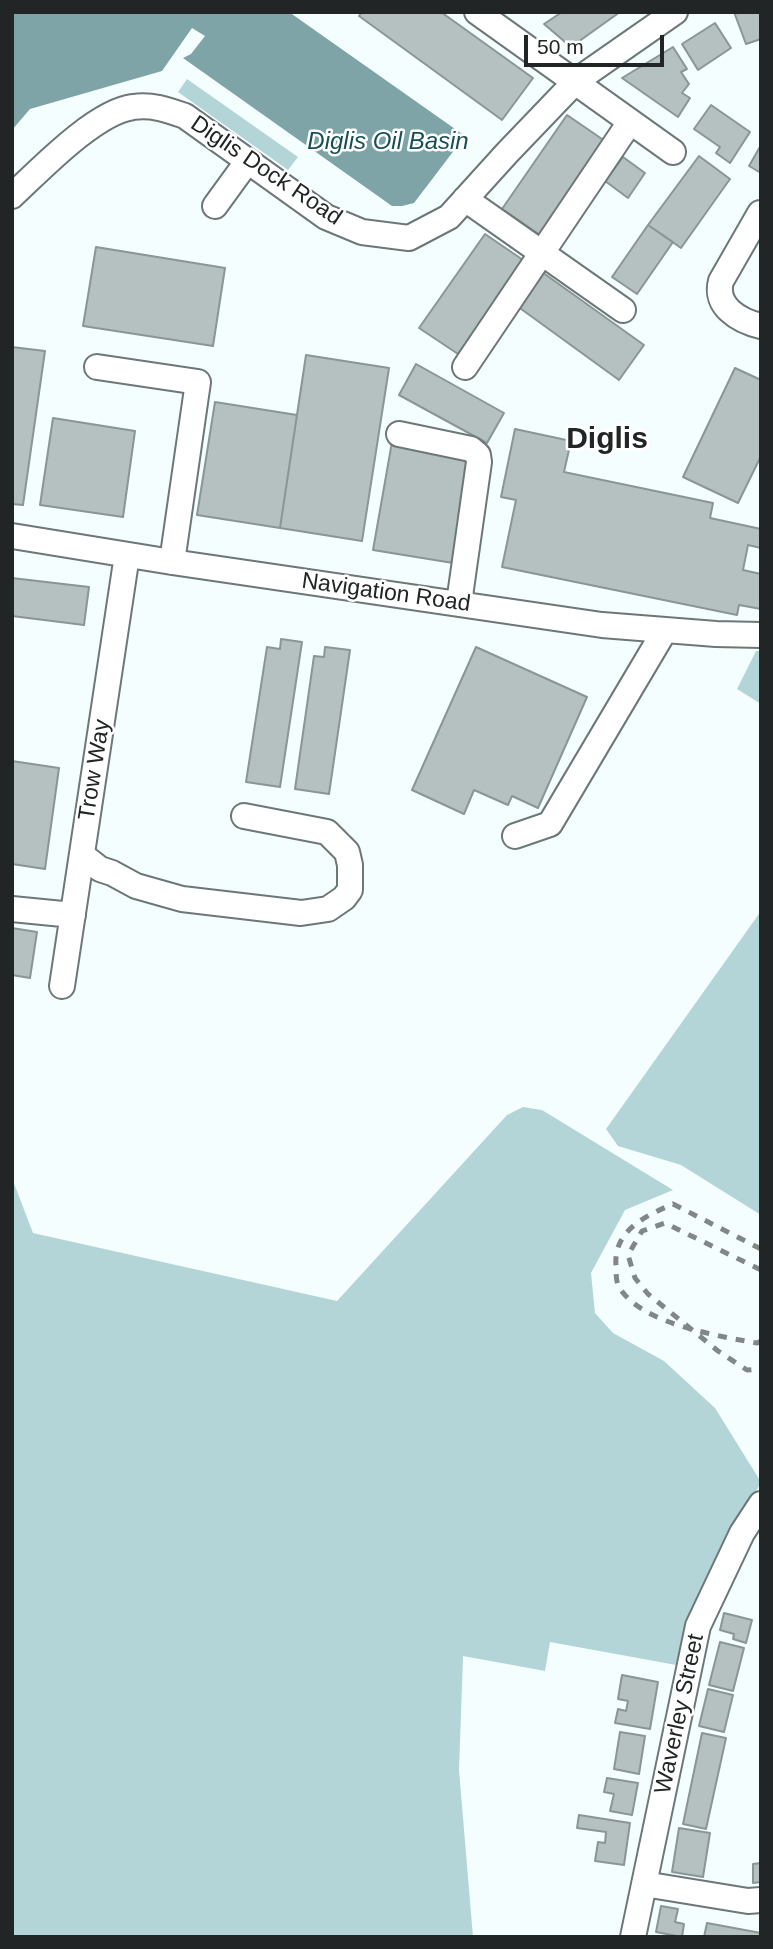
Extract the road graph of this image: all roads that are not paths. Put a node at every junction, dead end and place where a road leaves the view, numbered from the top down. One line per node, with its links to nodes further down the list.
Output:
1 (477, 12): 3 (street)
2 (675, 12): 3 (street, Diglis Dock Road)
3 (576, 81): 4 (street); 8 (street, Diglis Dock Road)
4 (630, 122): 5 (street); 11 (street)
5 (673, 152)
6 (247, 162): 7 (street, Diglis Dock Road); 8 (street, Diglis Dock Road); 9 (street)
7 (12, 196)
8 (465, 199): 11 (street)
9 (215, 206)
10 (760, 213): 13 (street)
11 (542, 254): 12 (street); 15 (street)
12 (623, 310)
13 (761, 326)
14 (97, 367): 19 (street)
15 (465, 368)
16 (399, 433): 20 (street)
17 (12, 536): 18 (street, Navigation Road)
18 (127, 555): 19 (street, Navigation Road); 25 (street, Trow Way)
19 (172, 562): 20 (street, Navigation Road)
20 (459, 603): 21 (street, Navigation Road)
21 (666, 630): 22 (street, Navigation Road); 24 (street)
22 (761, 635)
23 (244, 816): 25 (street)
24 (515, 836)
25 (82, 855): 27 (street, Trow Way)
26 (12, 909): 27 (street)
27 (73, 915): 28 (street, Trow Way)
28 (62, 986)
29 (761, 1504): 30 (street, Waverley Street)
30 (644, 1884): 31 (street); 32 (street, Waverley Street)
31 (761, 1900)
32 (633, 1937)

